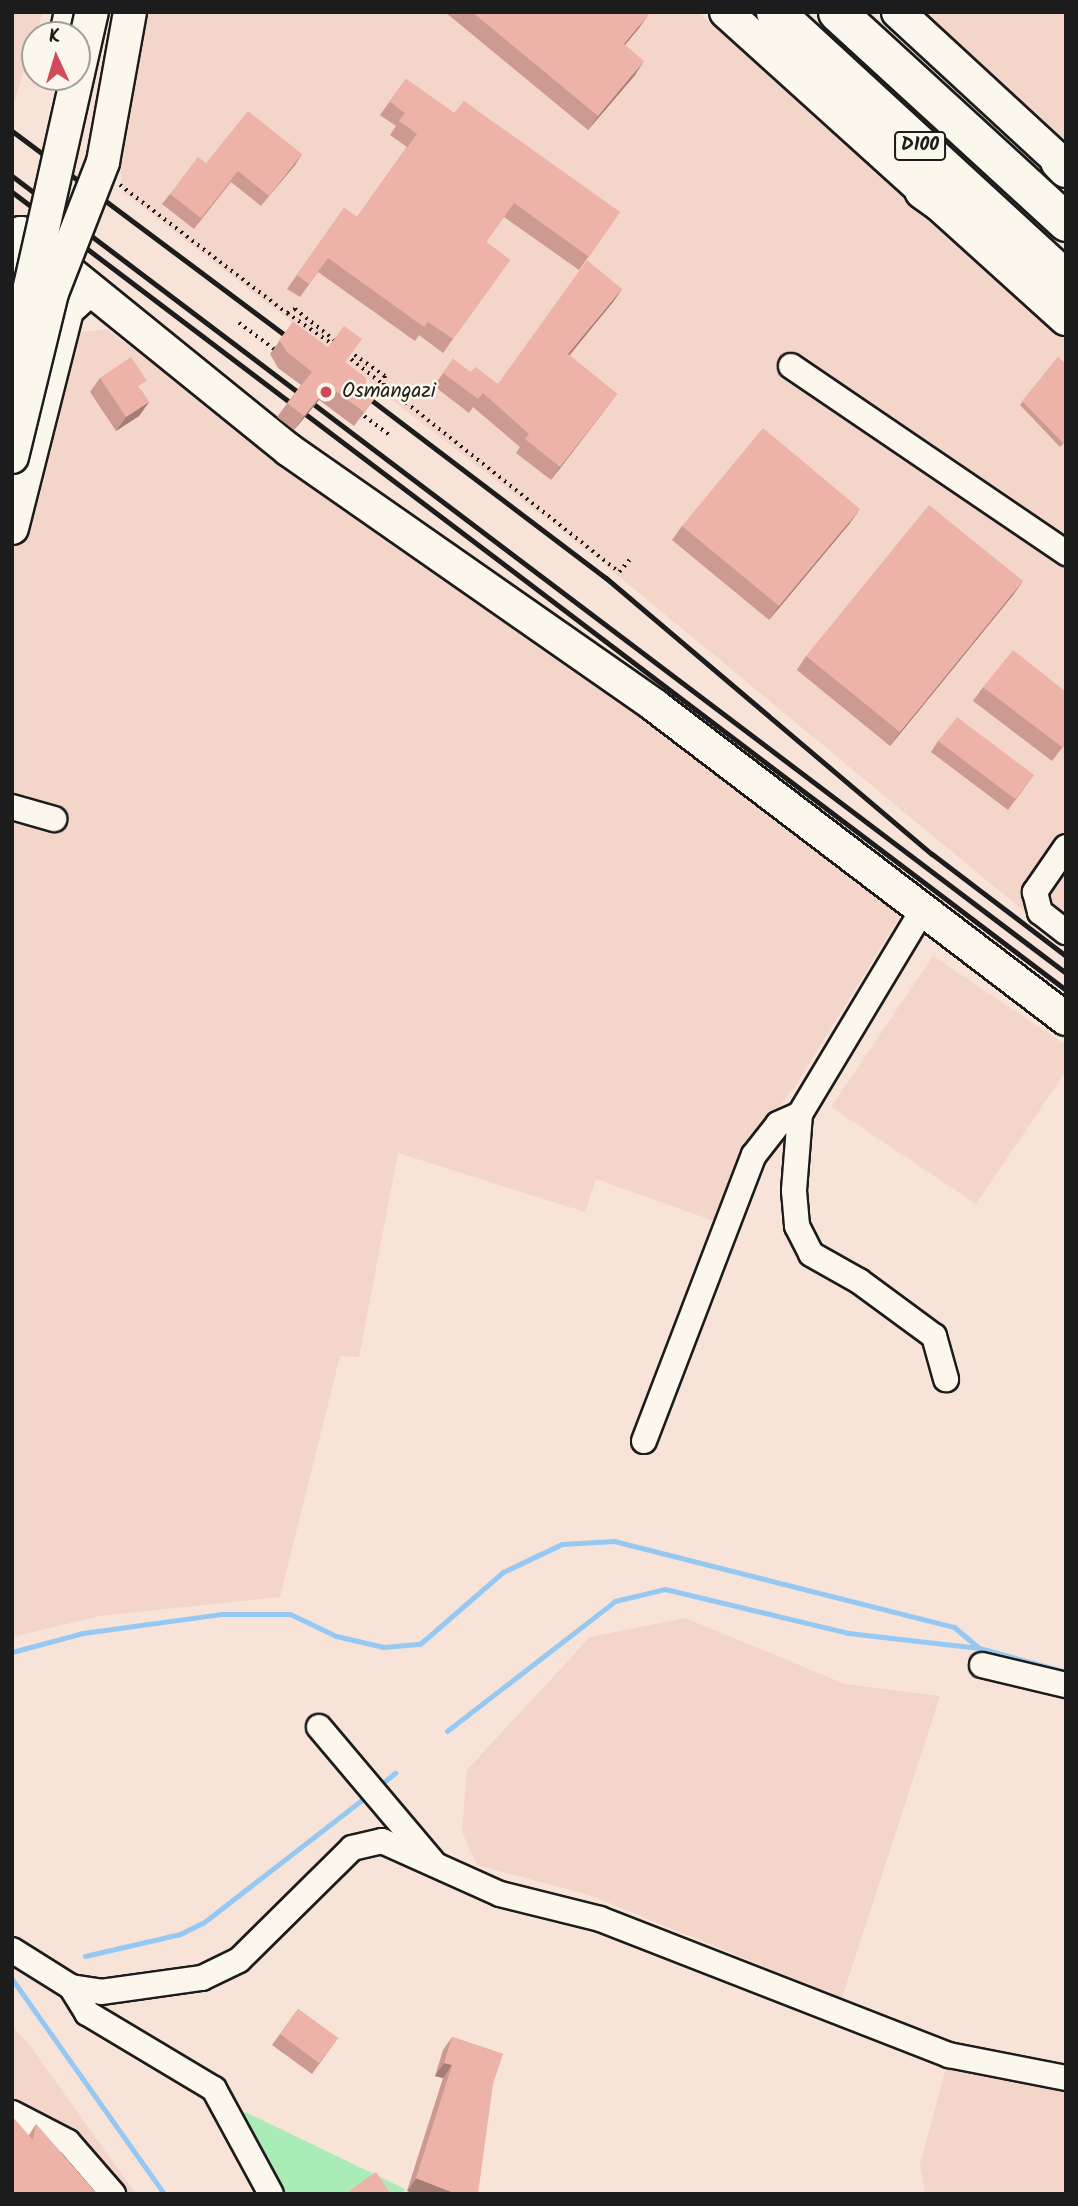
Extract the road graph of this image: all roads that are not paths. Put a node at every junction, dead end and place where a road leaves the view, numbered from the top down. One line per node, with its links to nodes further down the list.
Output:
1 (92, 12): 18 (main road, bridge)
2 (130, 12): 20 (main road, bridge)
3 (142, 12): 8 (main road)
4 (726, 12): 10 (main road)
5 (775, 12): 14 (highway, D100)
6 (837, 12): 11 (highway, D100)
7 (898, 12): 9 (main road)
8 (91, 87)
9 (1064, 165)
10 (923, 190): 16 (highway); 17 (main road)
11 (1066, 222)
12 (17, 230): 13 (main road); 15 (main road)
13 (12, 274)
14 (1066, 280)
15 (88, 291): 21 (main road); 26 (main road)
16 (1066, 292)
17 (1066, 319)
18 (12, 366)
19 (791, 366): 22 (street)
20 (12, 457)
21 (12, 528)
22 (1066, 553)
23 (12, 807): 24 (street)
24 (54, 819)
25 (1066, 847): 27 (street)
26 (923, 909): 28 (main road); 29 (street)
27 (1066, 932)
28 (1066, 1019)
29 (800, 1114): 30 (street); 31 (street)
30 (946, 1380)
31 (644, 1441)
32 (982, 1665): 33 (street)
33 (1066, 1685)
34 (319, 1727): 35 (street)
35 (436, 1866): 37 (street); 38 (street)
36 (12, 1951): 37 (street)
37 (71, 1987): 41 (street)
38 (1066, 2078)
39 (12, 2113): 40 (street)
40 (113, 2194)
41 (271, 2194)

